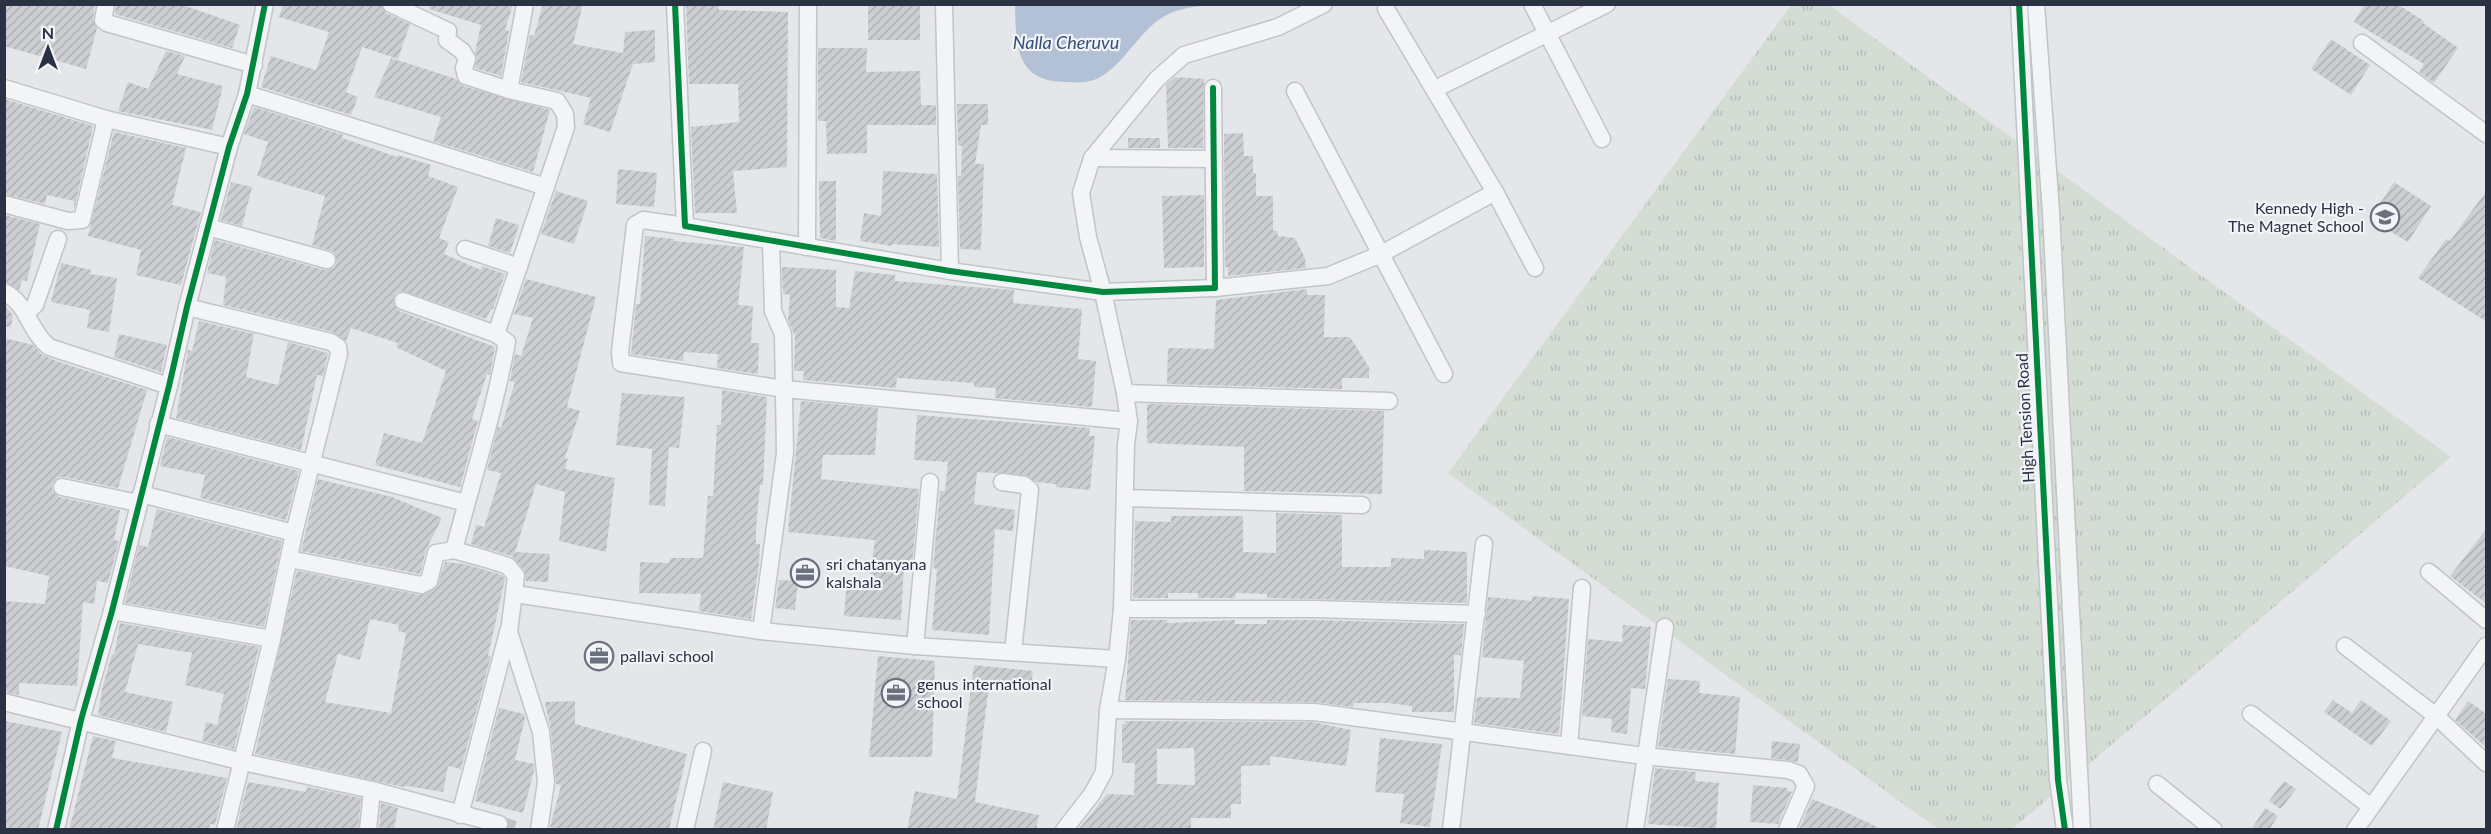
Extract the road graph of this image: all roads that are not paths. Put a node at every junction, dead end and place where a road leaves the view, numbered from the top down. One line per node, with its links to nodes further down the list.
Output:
1 (106, 4): 18 (street)
2 (265, 4): 18 (street)
3 (391, 4): 22 (street)
4 (525, 4): 22 (street)
5 (675, 4): 38 (street)
6 (808, 4): 42 (street)
7 (944, 4): 48 (street)
8 (1324, 4): 33 (street)
9 (1532, 4): 14 (street)
10 (1607, 4): 14 (street)
11 (2019, 4): 15 (street, High Tension Road)
12 (2036, 4): 16 (street, High Tension Road)
13 (1386, 9): 21 (street)
14 (1547, 35): 21 (street); 31 (street)
15 (2020, 41): 16 (street); 27 (street, High Tension Road)
16 (2039, 42): 28 (street, High Tension Road)
17 (2362, 43): 30 (street)
18 (254, 65): 25 (street)
19 (4, 88): 26 (street)
20 (1214, 88): 34 (street)
21 (1435, 89): 36 (street)
22 (509, 90): 35 (street)
23 (1295, 91): 44 (street)
24 (4, 94): 26 (street)
25 (247, 94): 32 (street); 35 (street)
26 (55, 106): 29 (street)
27 (2023, 111): 28 (street); 116 (street, High Tension Road)
28 (2044, 111): 117 (street, High Tension Road)
29 (106, 120): 32 (street); 37 (street)
30 (2487, 134)
31 (1602, 139)
32 (229, 147): 39 (street)
33 (1092, 158): 34 (street); 51 (street)
34 (1214, 159): 49 (street)
35 (546, 187): 46 (street)
36 (1495, 192): 44 (street); 47 (street)
37 (4, 204)
38 (684, 226): 41 (street); 58 (street)
39 (208, 227): 45 (street); 53 (street)
40 (58, 239): 54 (street)
41 (771, 241): 42 (street); 58 (street)
42 (807, 247): 48 (street)
43 (465, 249): 46 (street)
44 (1381, 254): 49 (street); 56 (street)
45 (327, 260)
46 (519, 267): 55 (street)
47 (1535, 268)
48 (950, 271): 51 (street)
49 (1215, 288): 51 (street)
50 (4, 292): 54 (street)
51 (1103, 292): 59 (street)
52 (403, 301): 55 (street)
53 (187, 307): 57 (street); 63 (street)
54 (26, 313): 57 (street)
55 (496, 334): 69 (street)
56 (1444, 374)
57 (169, 386): 62 (street)
58 (783, 389): 61 (street); 83 (street)
59 (1125, 393): 60 (street); 61 (street)
60 (1389, 401)
61 (1129, 421): 67 (street)
62 (158, 424): 63 (street); 68 (street)
63 (311, 465): 69 (street); 71 (street)
64 (930, 482): 86 (street)
65 (1002, 482): 89 (street)
66 (62, 487): 68 (street)
67 (1125, 498): 70 (street); 78 (street)
68 (140, 499): 71 (street); 79 (street)
69 (466, 503): 73 (street)
70 (1362, 505)
71 (294, 533): 74 (street)
72 (1484, 544): 80 (street)
73 (454, 550): 74 (street); 77 (street)
74 (289, 559): 85 (street)
75 (2429, 572): 81 (street)
76 (1582, 588): 97 (street)
77 (515, 594): 83 (street); 84 (street)
78 (1122, 609): 80 (street); 90 (street)
79 (112, 611): 85 (street); 95 (street)
80 (1477, 614): 96 (street)
81 (2487, 620)
82 (1665, 627): 99 (street)
83 (761, 631): 86 (street)
84 (509, 632): 105 (street); 110 (street)
85 (272, 639): 100 (street)
86 (915, 646): 89 (street)
87 (2345, 646): 94 (street)
88 (2487, 646): 94 (street)
89 (1013, 652): 90 (street)
90 (1117, 659): 92 (street)
91 (4, 702): 95 (street)
92 (1108, 710): 96 (street); 112 (street)
93 (2251, 714): 104 (street)
94 (2436, 716): 101 (street); 104 (street)
95 (81, 720): 100 (street); 107 (street)
96 (1462, 733): 97 (street); 113 (street)
97 (1569, 746): 99 (street)
98 (703, 751): 111 (street)
99 (1644, 756): 114 (street); 115 (street)
100 (243, 762): 103 (street); 108 (street)
101 (2487, 763)
102 (2157, 784): 118 (street)
103 (372, 790): 105 (street); 109 (street)
104 (2371, 807): 119 (street)
105 (460, 814): 106 (street)
106 (499, 824)
107 (56, 830)
108 (225, 830)
109 (368, 830)
110 (539, 830)
111 (685, 830)
112 (1064, 830)
113 (1451, 830)
114 (1635, 830)
115 (1787, 830)
116 (2065, 830)
117 (2082, 830)
118 (2214, 830)
119 (2355, 830)

